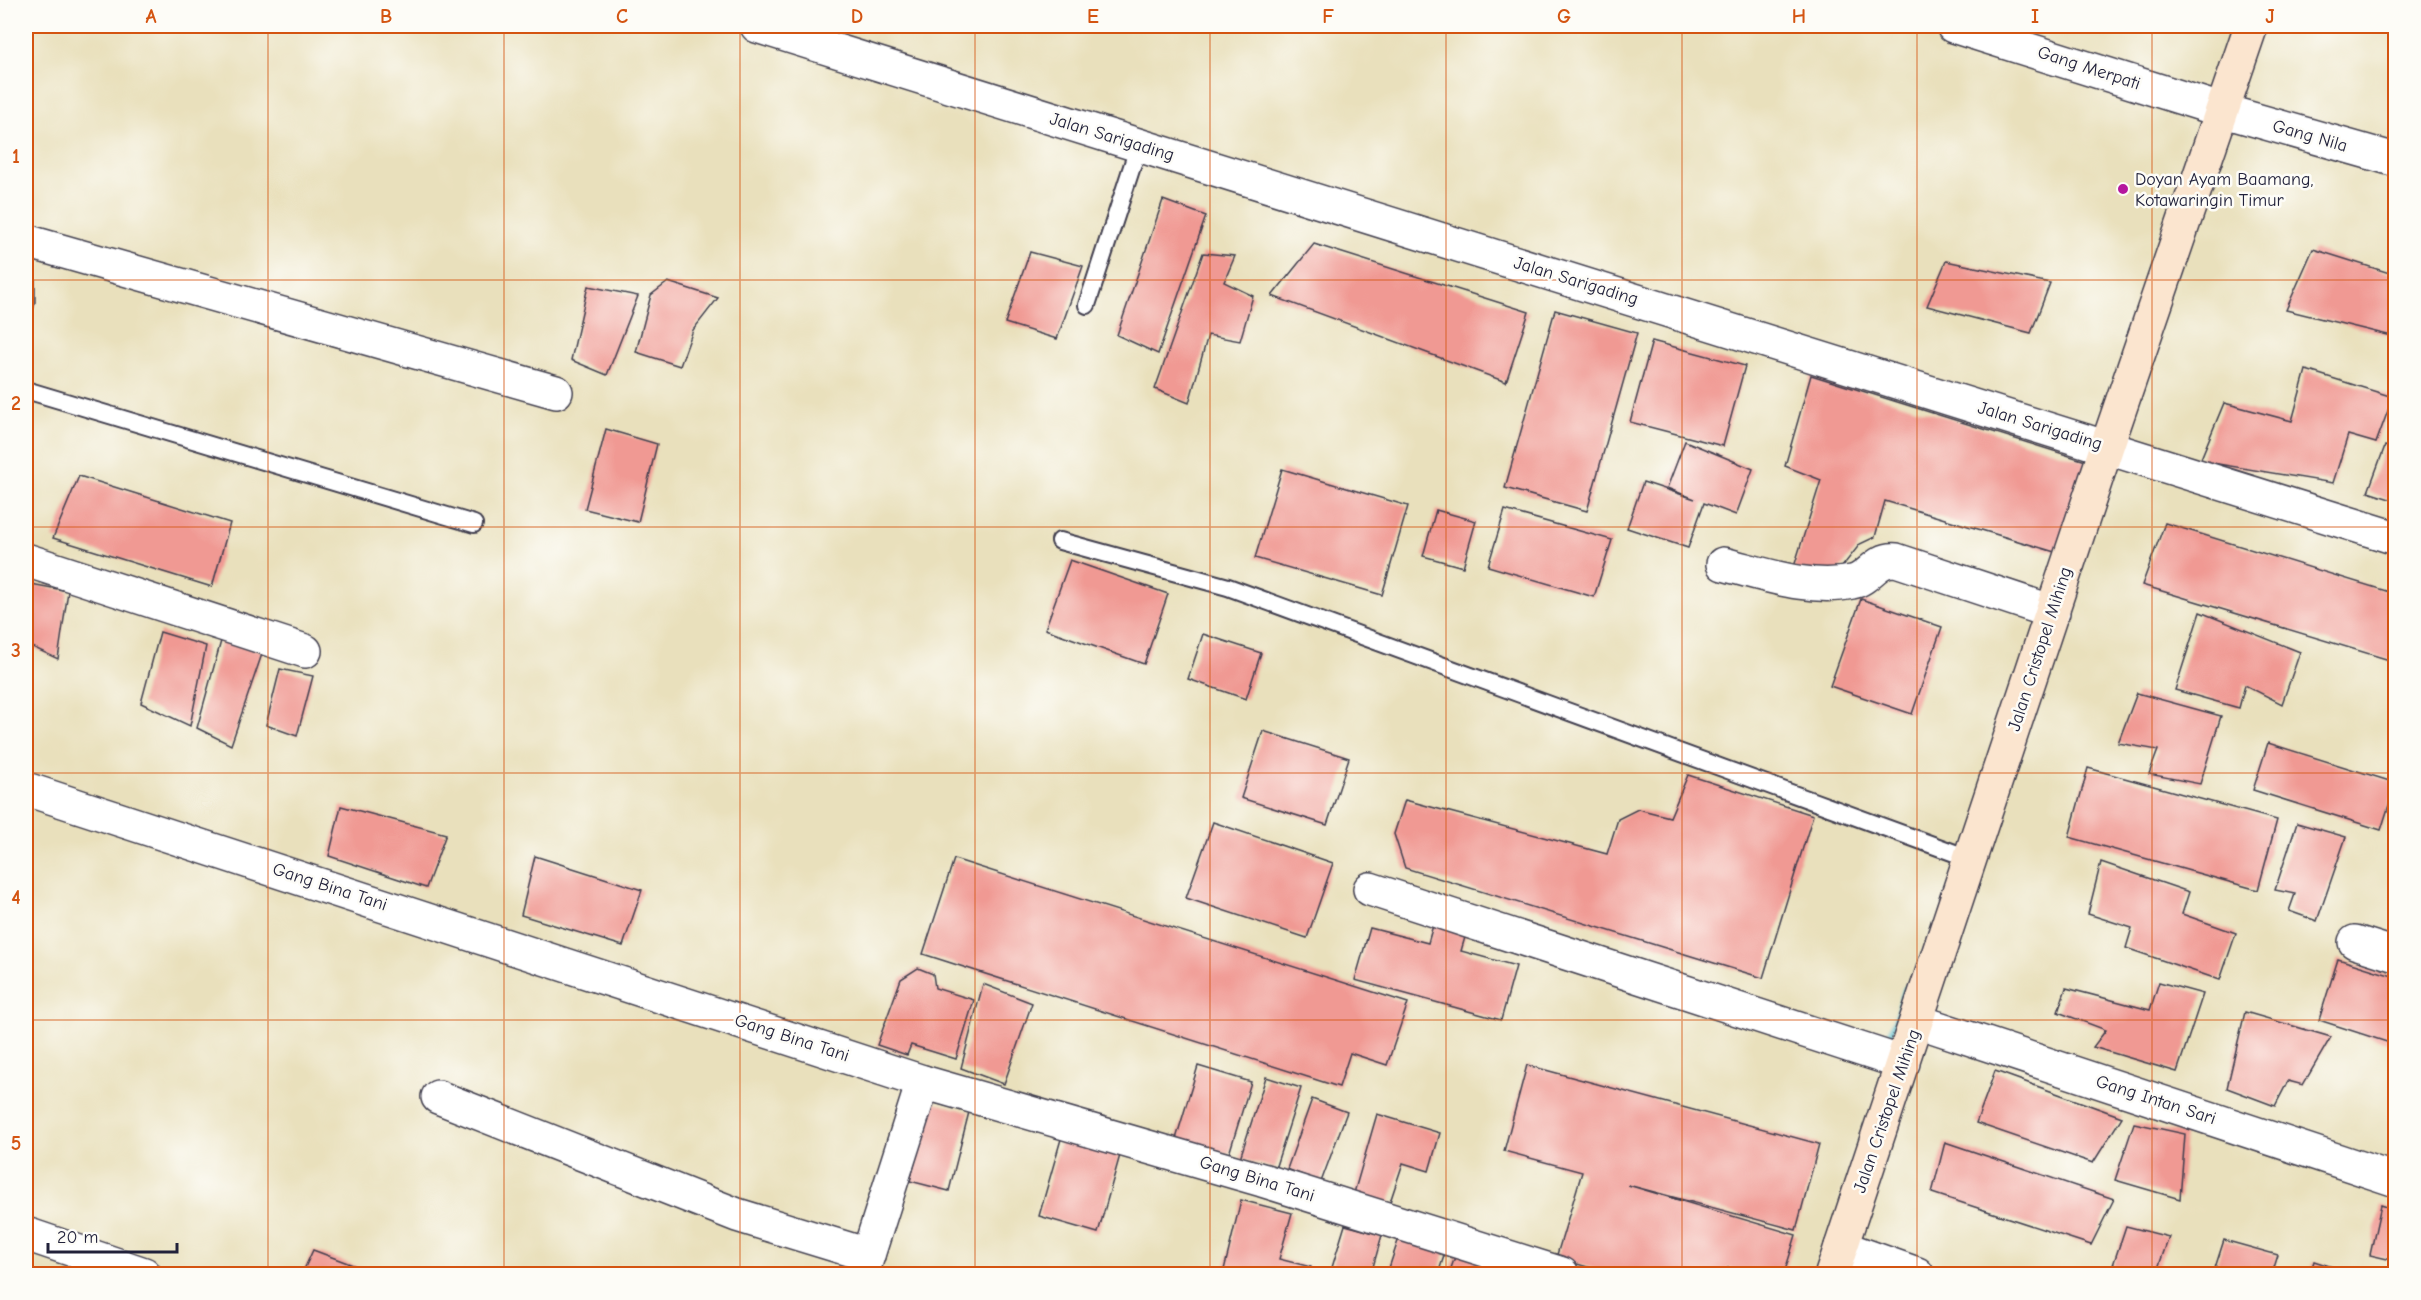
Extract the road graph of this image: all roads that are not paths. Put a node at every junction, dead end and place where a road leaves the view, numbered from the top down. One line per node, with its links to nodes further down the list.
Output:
1 (757, 26): 5 (street, Jalan Sarigading)
2 (1953, 26): 4 (street, Gang Merpati)
3 (2252, 26): 4 (street, Jalan Cristopel Mihing)
4 (2224, 111): 6 (street, Gang Nila); 11 (street, Jalan Cristopel Mihing)
5 (1139, 145): 8 (lane); 11 (street, Jalan Sarigading)
6 (2396, 160)
7 (26, 241): 10 (street)
8 (1088, 306)
9 (26, 390): 12 (lane)
10 (556, 392)
11 (2107, 446): 13 (street, Jalan Sarigading); 17 (street, Jalan Cristopel Mihing)
12 (474, 524)
13 (2396, 538)
14 (1059, 541): 20 (lane)
15 (26, 560): 18 (street)
16 (1723, 564): 17 (street)
17 (2053, 612): 20 (street, Jalan Cristopel Mihing)
18 (305, 651)
19 (26, 789): 26 (street, Gang Bina Tani)
20 (1971, 859): 24 (street, Jalan Cristopel Mihing)
21 (1370, 889): 25 (street)
22 (2355, 942): 23 (street)
23 (2396, 955)
24 (1917, 1021): 25 (street, Jalan Cristopel Mihing); 28 (street, Gang Intan Sari)
25 (1903, 1063): 30 (street, Jalan Cristopel Mihing)
26 (923, 1082): 31 (street); 33 (street, Gang Bina Tani)
27 (438, 1096): 31 (street)
28 (2396, 1180)
29 (26, 1234): 32 (street)
30 (1836, 1261): 34 (street)
31 (865, 1265)
32 (144, 1275)
33 (1562, 1275)
34 (1917, 1275)

